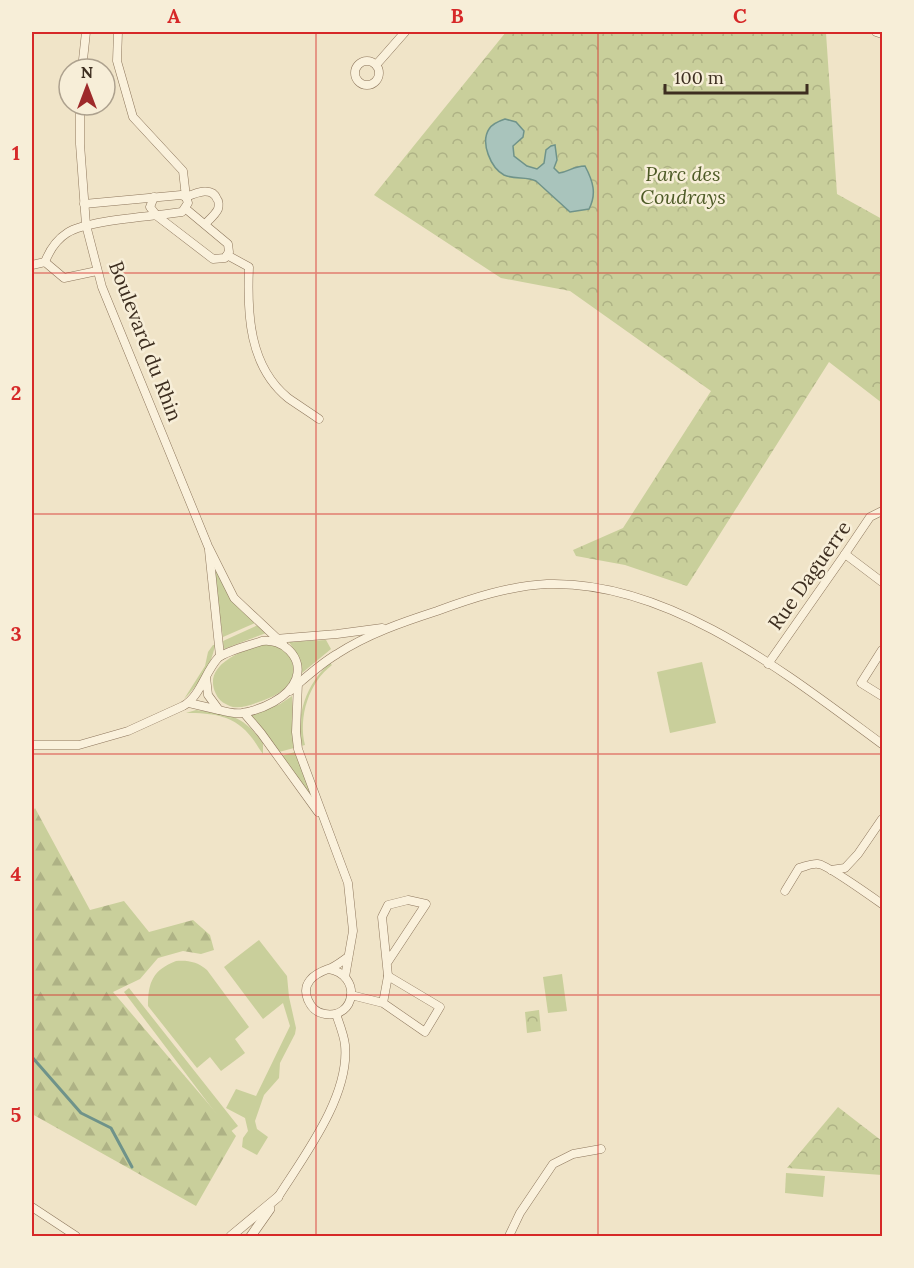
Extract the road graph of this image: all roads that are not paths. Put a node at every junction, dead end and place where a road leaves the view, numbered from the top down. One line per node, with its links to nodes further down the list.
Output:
1 (86, 32): 6 (street)
2 (118, 32): 10 (street)
3 (405, 32): 7 (street)
4 (876, 32): 5 (street)
5 (882, 34)
6 (83, 57)
7 (376, 65)
8 (80, 117): 11 (street, Boulevard du Rhin)
9 (154, 197): 10 (street); 11 (street); 13 (street)
10 (186, 197): 12 (street); 14 (street)
11 (84, 204): 15 (street, Boulevard du Rhin)
12 (186, 209): 13 (street); 14 (street)
13 (157, 216): 15 (street); 16 (street)
14 (205, 224): 16 (street)
15 (86, 225): 17 (street); 19 (street, Boulevard du Rhin)
16 (227, 255): 20 (street)
17 (45, 262): 18 (street); 19 (street)
18 (32, 265)
19 (97, 271): 22 (street, Boulevard du Rhin)
20 (320, 419)
21 (882, 511): 23 (street, Rue Daguerre)
22 (208, 546): 26 (street, Boulevard du Rhin); 28 (street, Boulevard du Rhin)
23 (845, 554): 24 (street); 29 (street, Rue Daguerre)
24 (882, 582)
25 (390, 627): 26 (street); 29 (street); 31 (street)
26 (276, 641): 28 (street); 31 (street)
27 (882, 650): 32 (street)
28 (220, 656): 30 (street)
29 (768, 664): 36 (street)
30 (206, 677): 33 (street); 34 (street)
31 (298, 680): 35 (street); 38 (street)
32 (882, 696)
33 (189, 703): 34 (street); 37 (street)
34 (219, 710): 35 (street)
35 (244, 713): 38 (street)
36 (882, 744)
37 (32, 745)
38 (324, 819): 43 (street)
39 (882, 819): 40 (street)
40 (831, 870): 41 (street); 42 (street)
41 (785, 891)
42 (882, 904)
43 (348, 957): 45 (street); 47 (street)
44 (387, 963): 44 (street); 46 (street)
45 (328, 969): 47 (street); 50 (street)
46 (388, 976): 49 (street); 49 (street)
47 (345, 977): 48 (street)
48 (351, 995): 49 (street); 50 (street)
49 (383, 1003)
50 (336, 1014): 52 (street)
51 (601, 1149): 57 (street)
52 (278, 1197): 55 (street); 56 (street)
53 (32, 1207): 54 (street)
54 (76, 1236)
55 (231, 1236)
56 (251, 1236)
57 (508, 1236)

